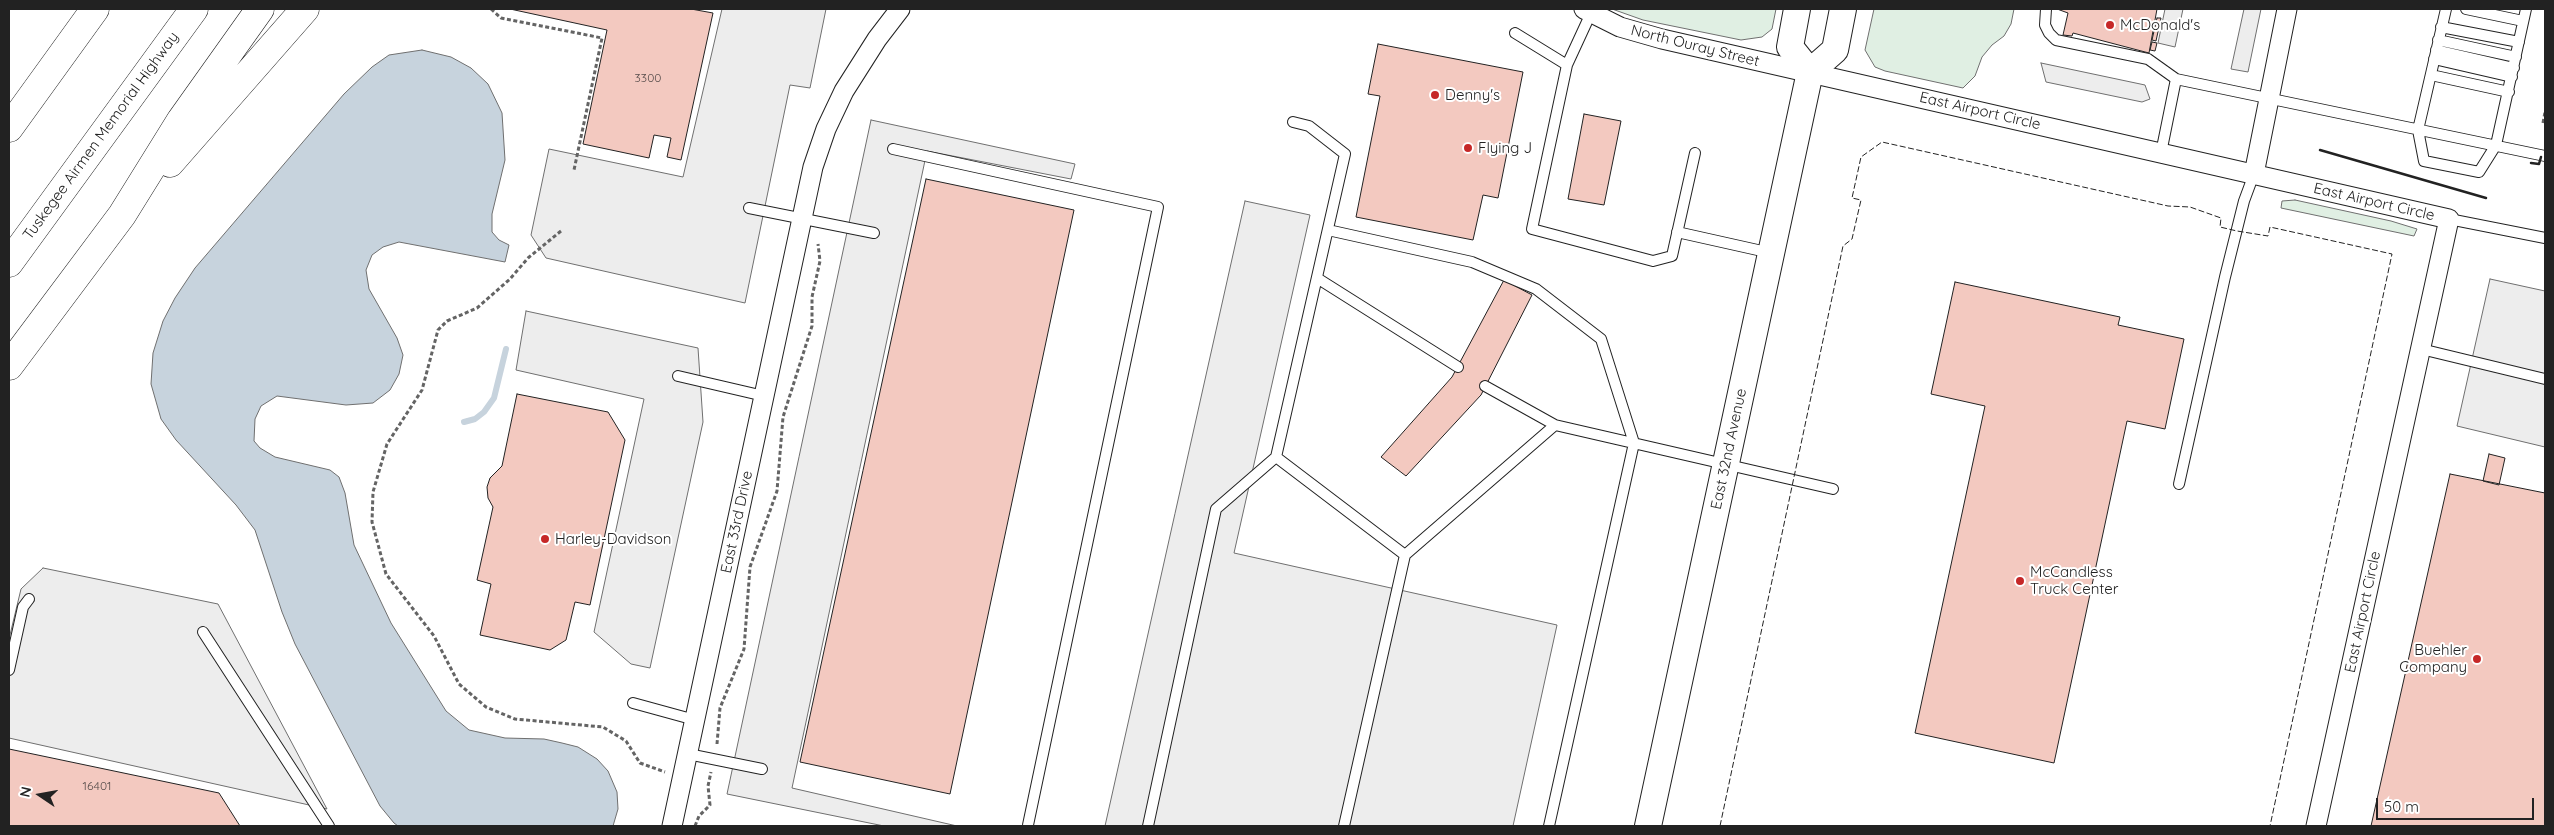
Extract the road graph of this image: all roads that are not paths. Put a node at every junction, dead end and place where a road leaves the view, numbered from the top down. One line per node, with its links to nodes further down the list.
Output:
1 (95, 9): 28 (highway)
2 (194, 9): 45 (highway, Tuskegee Airmen Memorial Highway)
3 (260, 9): 37 (highway)
4 (305, 9): 37 (highway)
5 (1797, 9): 21 (street)
6 (1843, 9): 21 (street)
7 (2046, 9): 24 (lane)
8 (2287, 9): 26 (street)
9 (2446, 9): 15 (lane)
10 (2466, 9): 14 (lane)
11 (2526, 9): 14 (lane)
12 (895, 10): 38 (street)
13 (1588, 11): 20 (lane); 21 (street, North Ouray Street)
14 (2523, 21): 17 (lane)
15 (2442, 27): 17 (lane); 18 (lane)
16 (1515, 33): 20 (lane)
17 (2519, 42): 19 (lane)
18 (2436, 50): 19 (lane); 22 (lane); 23 (lane)
19 (2516, 57): 22 (lane)
20 (1567, 65): 41 (lane)
21 (1810, 72): 33 (street, East Airport Circle); 44 (street, East 32nd Avenue)
22 (2513, 73): 25 (lane)
23 (2430, 75): 25 (lane); 29 (lane)
24 (2176, 78): 26 (lane); 33 (lane)
25 (2509, 92): 30 (lane)
26 (2269, 98): 29 (lane); 35 (street)
27 (1293, 122): 40 (lane)
28 (9, 128)
29 (2418, 130): 30 (lane); 30 (lane)
30 (2496, 145): 34 (lane)
31 (893, 149): 68 (lane)
32 (1695, 153): 41 (lane)
33 (2161, 153): 35 (street, East Airport Circle)
34 (2545, 156)
35 (2254, 174): 39 (street, East Airport Circle); 58 (lane)
36 (749, 208): 38 (lane)
37 (122, 216): 48 (highway)
38 (801, 218): 42 (lane); 53 (street, East 33rd Drive)
39 (2450, 219): 43 (lane); 47 (street, East Airport Circle)
40 (1328, 230): 46 (lane); 55 (lane)
41 (1677, 232): 44 (lane)
42 (874, 233)
43 (2545, 238)
44 (1771, 253): 57 (street, East 32nd Avenue)
45 (9, 263)
46 (1317, 278): 49 (lane); 56 (lane)
47 (2421, 350): 51 (lane); 75 (street, East Airport Circle)
48 (9, 366)
49 (1458, 367)
50 (678, 376): 53 (lane)
51 (2545, 379)
52 (1485, 386): 54 (lane)
53 (764, 396): 65 (street, East 33rd Drive)
54 (1555, 425): 55 (lane); 60 (lane)
55 (1634, 443): 57 (lane); 73 (lane)
56 (1276, 457): 60 (lane); 71 (lane)
57 (1726, 464): 59 (lane); 74 (street, East 32nd Avenue)
58 (2179, 484)
59 (1833, 489)
60 (1405, 555): 72 (lane)
61 (29, 599): 63 (lane)
62 (203, 632): 69 (lane)
63 (9, 670)
64 (633, 704): 65 (lane)
65 (695, 720): 66 (street, East 33rd Drive)
66 (688, 754): 67 (lane); 70 (street, East 33rd Drive)
67 (762, 769)
68 (1028, 825)
69 (329, 826)
70 (672, 826)
71 (1148, 826)
72 (1344, 826)
73 (1549, 826)
74 (1648, 826)
75 (2316, 826)

